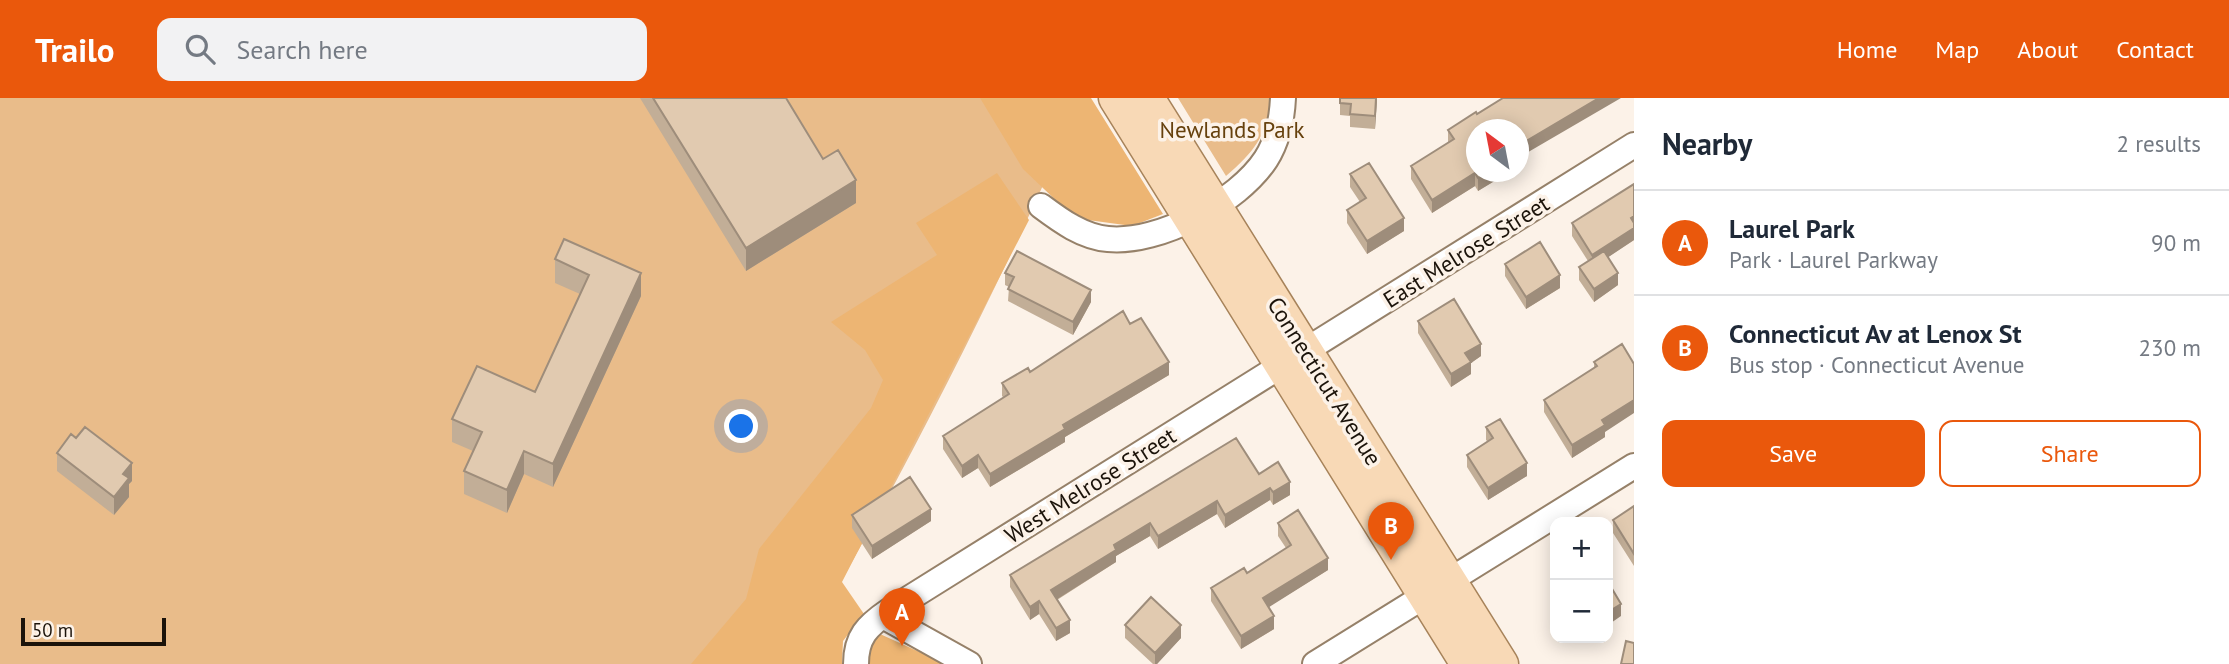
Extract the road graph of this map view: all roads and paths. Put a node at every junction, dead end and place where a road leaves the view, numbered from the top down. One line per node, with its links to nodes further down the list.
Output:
1 (1115, 98): 6 (main road, Connecticut Avenue)
2 (1149, 98): 6 (main road, Connecticut Avenue)
3 (1283, 98): 6 (street)
4 (1634, 145): 7 (street, East Melrose Street)
5 (1041, 206): 6 (street)
6 (1203, 211): 7 (main road, Connecticut Avenue)
7 (1295, 358): 9 (main road, Connecticut Avenue); 10 (street, West Melrose Street)
8 (1634, 467): 9 (street)
9 (1437, 588): 13 (street); 14 (main road, Connecticut Avenue); 15 (main road, Connecticut Avenue)
10 (883, 616): 11 (street, West Melrose Street); 12 (street)
11 (856, 664)
12 (969, 664)
13 (1315, 664)
14 (1467, 664)
15 (1502, 664)

